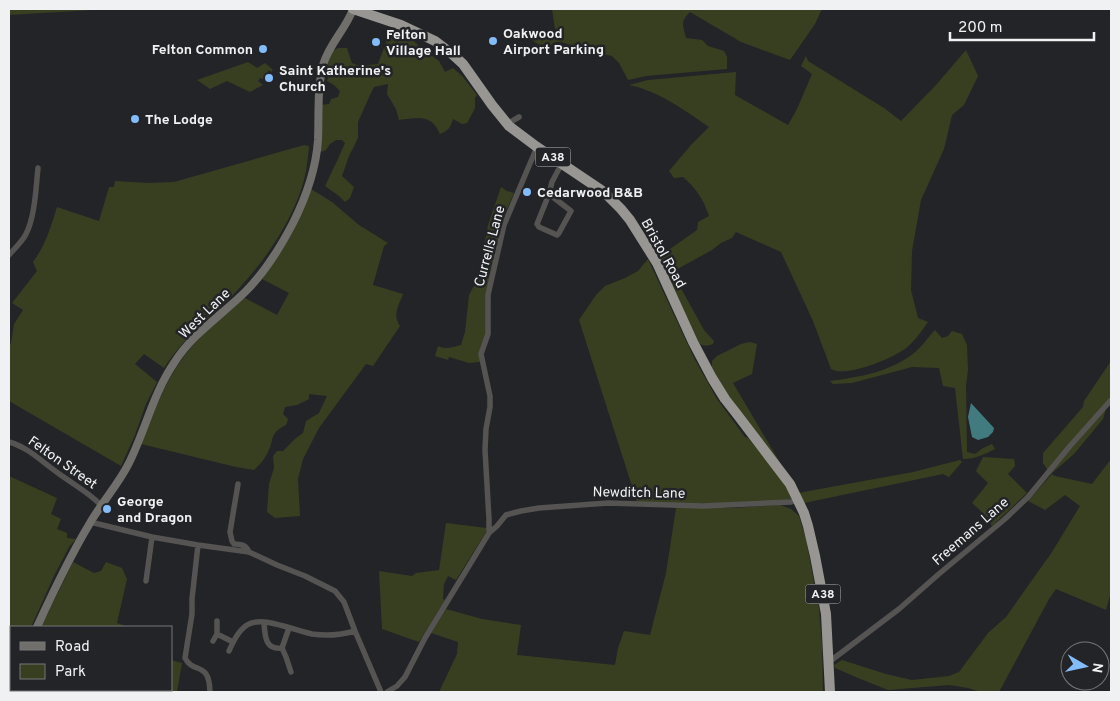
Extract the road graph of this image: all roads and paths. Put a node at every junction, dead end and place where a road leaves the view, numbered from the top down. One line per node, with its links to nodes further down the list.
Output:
1 (353, 9): 3 (highway, Bristol Road / A38); 13 (street, West Lane)
2 (519, 117): 3 (street)
3 (507, 124): 4 (highway, Bristol Road / A38)
4 (537, 147): 5 (highway, Bristol Road / A38); 15 (street, Currells Lane)
5 (562, 163): 7 (street); 12 (highway, Bristol Road / A38)
6 (38, 168): 8 (street)
7 (549, 194): 7 (street)
8 (9, 255)
9 (1111, 400): 30 (street, Freemans Lane)
10 (9, 442): 13 (street, Felton Street)
11 (238, 484): 18 (street)
12 (798, 500): 15 (street, Newditch Lane); 30 (highway, A38)
13 (101, 506): 14 (street, West Lane)
14 (90, 522): 16 (street); 22 (street, West Lane)
15 (489, 533): 34 (street, Newditch Lane)
16 (152, 538): 17 (street); 19 (street)
17 (198, 546): 18 (street); 32 (street)
18 (249, 552): 24 (street)
19 (146, 581)
20 (217, 621): 25 (street)
21 (264, 623): 23 (street); 27 (street); 28 (street)
22 (36, 626)
23 (289, 628): 24 (street); 28 (street)
24 (355, 631): 33 (street)
25 (217, 634): 26 (street); 27 (street)
26 (213, 641)
27 (233, 642): 29 (street)
28 (282, 648): 31 (street)
29 (229, 651)
30 (829, 662): 35 (highway, A38)
31 (290, 672)
32 (210, 692)
33 (381, 692)
34 (388, 692)
35 (830, 692)

